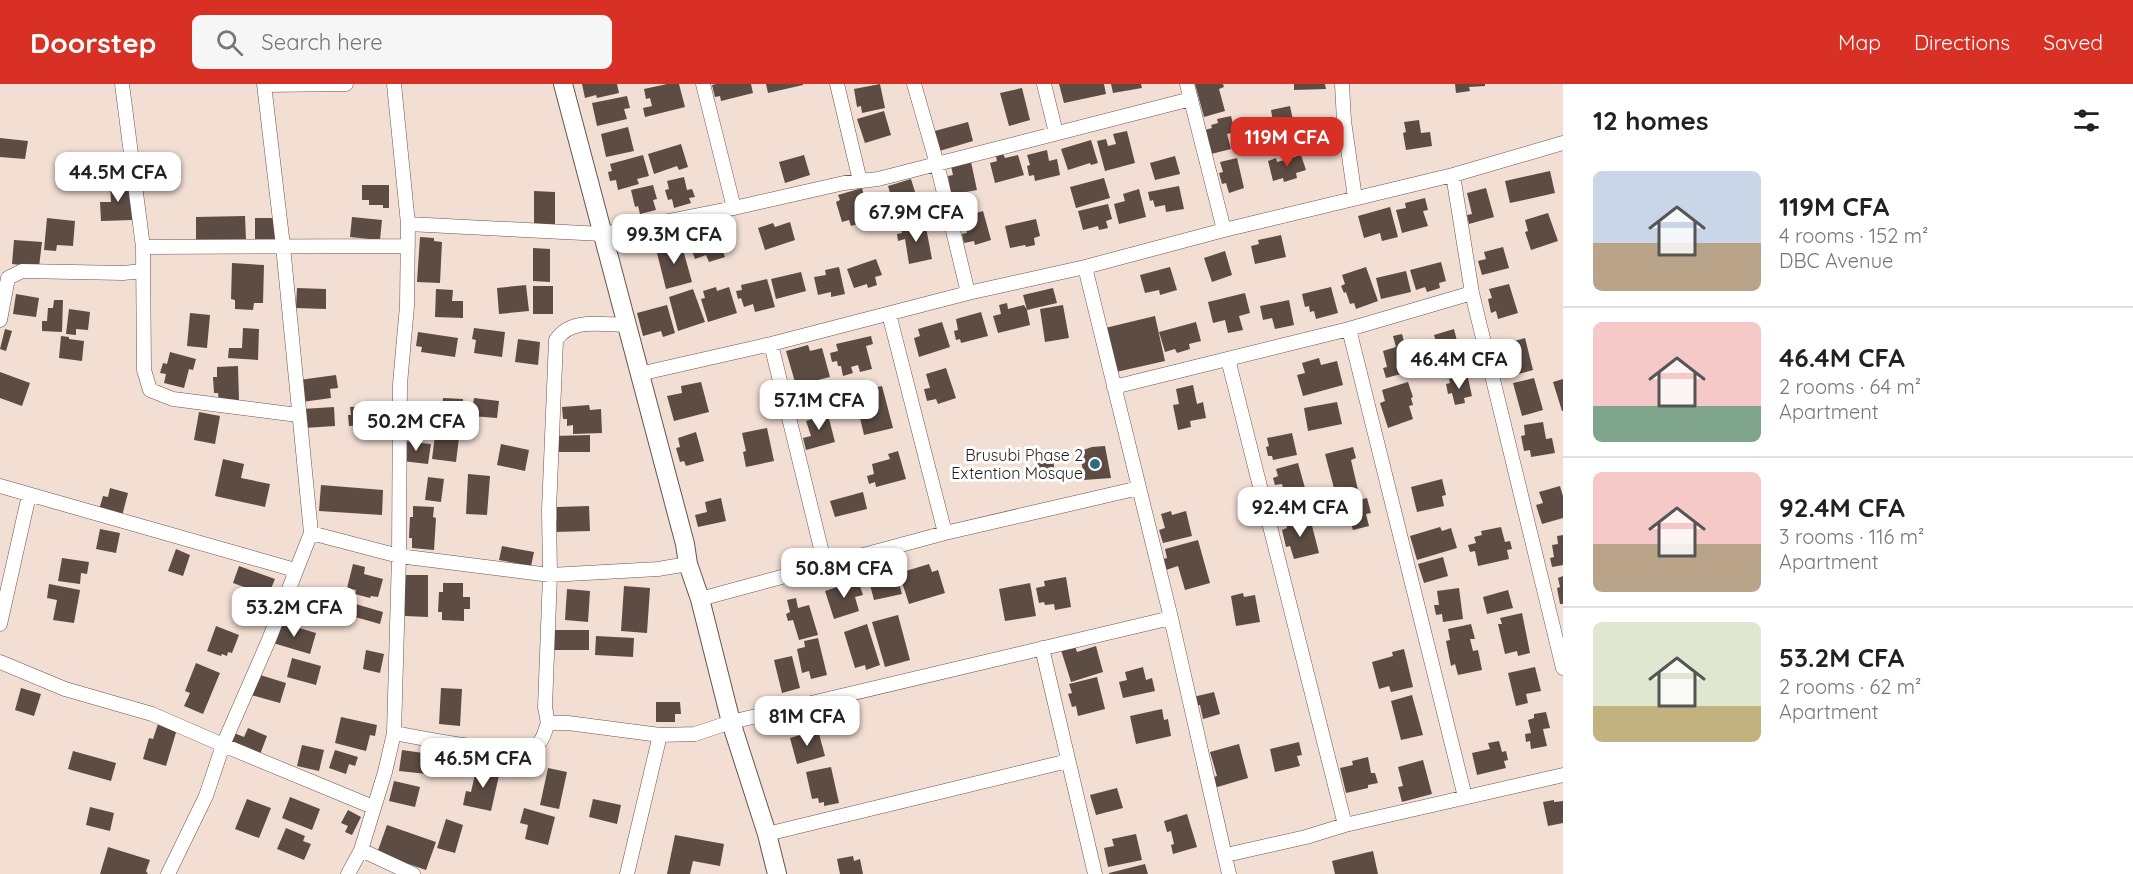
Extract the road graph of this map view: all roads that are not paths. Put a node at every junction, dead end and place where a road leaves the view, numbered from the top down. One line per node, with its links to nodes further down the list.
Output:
1 (122, 84): 25 (street)
2 (264, 84): 3 (street); 23 (street)
3 (346, 84)
4 (394, 84): 20 (street)
5 (563, 84): 22 (street)
6 (703, 84): 19 (street)
7 (837, 84): 17 (street)
8 (914, 84): 15 (street)
9 (1044, 84): 13 (street)
10 (1187, 84): 12 (street)
11 (1342, 84): 18 (street)
12 (1191, 99): 13 (street); 21 (street)
13 (1056, 133): 15 (street)
14 (1563, 143): 16 (street)
15 (937, 164): 17 (street); 29 (street)
16 (1453, 175): 18 (street); 30 (street)
17 (860, 181): 19 (street)
18 (1355, 198): 21 (street)
19 (734, 208): 22 (street)
20 (408, 224): 22 (street); 24 (street)
21 (1224, 230): 26 (street)
22 (603, 234): 33 (street)
23 (283, 246): 24 (street); 25 (street); 39 (street)
24 (408, 246): 45 (street)
25 (143, 247): 27 (street)
26 (1085, 267): 29 (street); 38 (street)
27 (143, 271): 28 (street); 39 (street)
28 (4, 277): 32 (street)
29 (968, 293): 31 (street)
30 (1472, 293): 34 (street); 55 (street)
31 (889, 314): 35 (street); 44 (street)
32 (0, 320)
33 (627, 325): 37 (street); 49 (street)
34 (1349, 329): 36 (street); 63 (street)
35 (771, 344): 37 (street); 47 (street)
36 (1228, 359): 38 (street); 65 (street)
37 (639, 374): 46 (street)
38 (1114, 387): 41 (street)
39 (298, 415): 43 (street)
40 (0, 486): 42 (street)
41 (1139, 488): 44 (street); 51 (street)
42 (29, 495): 48 (street); 52 (street)
43 (310, 533): 45 (street); 48 (street)
44 (945, 533): 47 (street)
45 (399, 556): 49 (street); 58 (street)
46 (688, 564): 49 (street); 50 (street)
47 (825, 565): 50 (street)
48 (295, 570): 60 (street)
49 (550, 575): 57 (street)
50 (700, 599): 56 (street)
51 (1171, 618): 53 (street); 68 (street)
52 (0, 624)
53 (1042, 648): 56 (street); 61 (street)
54 (0, 662): 60 (street)
55 (1563, 668)
56 (731, 722): 59 (street); 66 (street)
57 (548, 723): 58 (street); 59 (street)
58 (394, 733): 64 (street)
59 (660, 735): 72 (street)
60 (224, 745): 64 (street); 69 (street)
61 (1068, 761): 66 (street); 74 (street)
62 (1563, 775): 63 (street)
63 (1465, 797): 65 (street)
64 (373, 807): 67 (street)
65 (1345, 825): 68 (street)
66 (767, 834): 73 (street)
67 (361, 850): 70 (street); 71 (street)
68 (1226, 855): 75 (street)
69 (168, 874)
70 (348, 874)
71 (413, 874)
72 (627, 874)
73 (777, 874)
74 (1095, 874)
75 (1229, 874)

